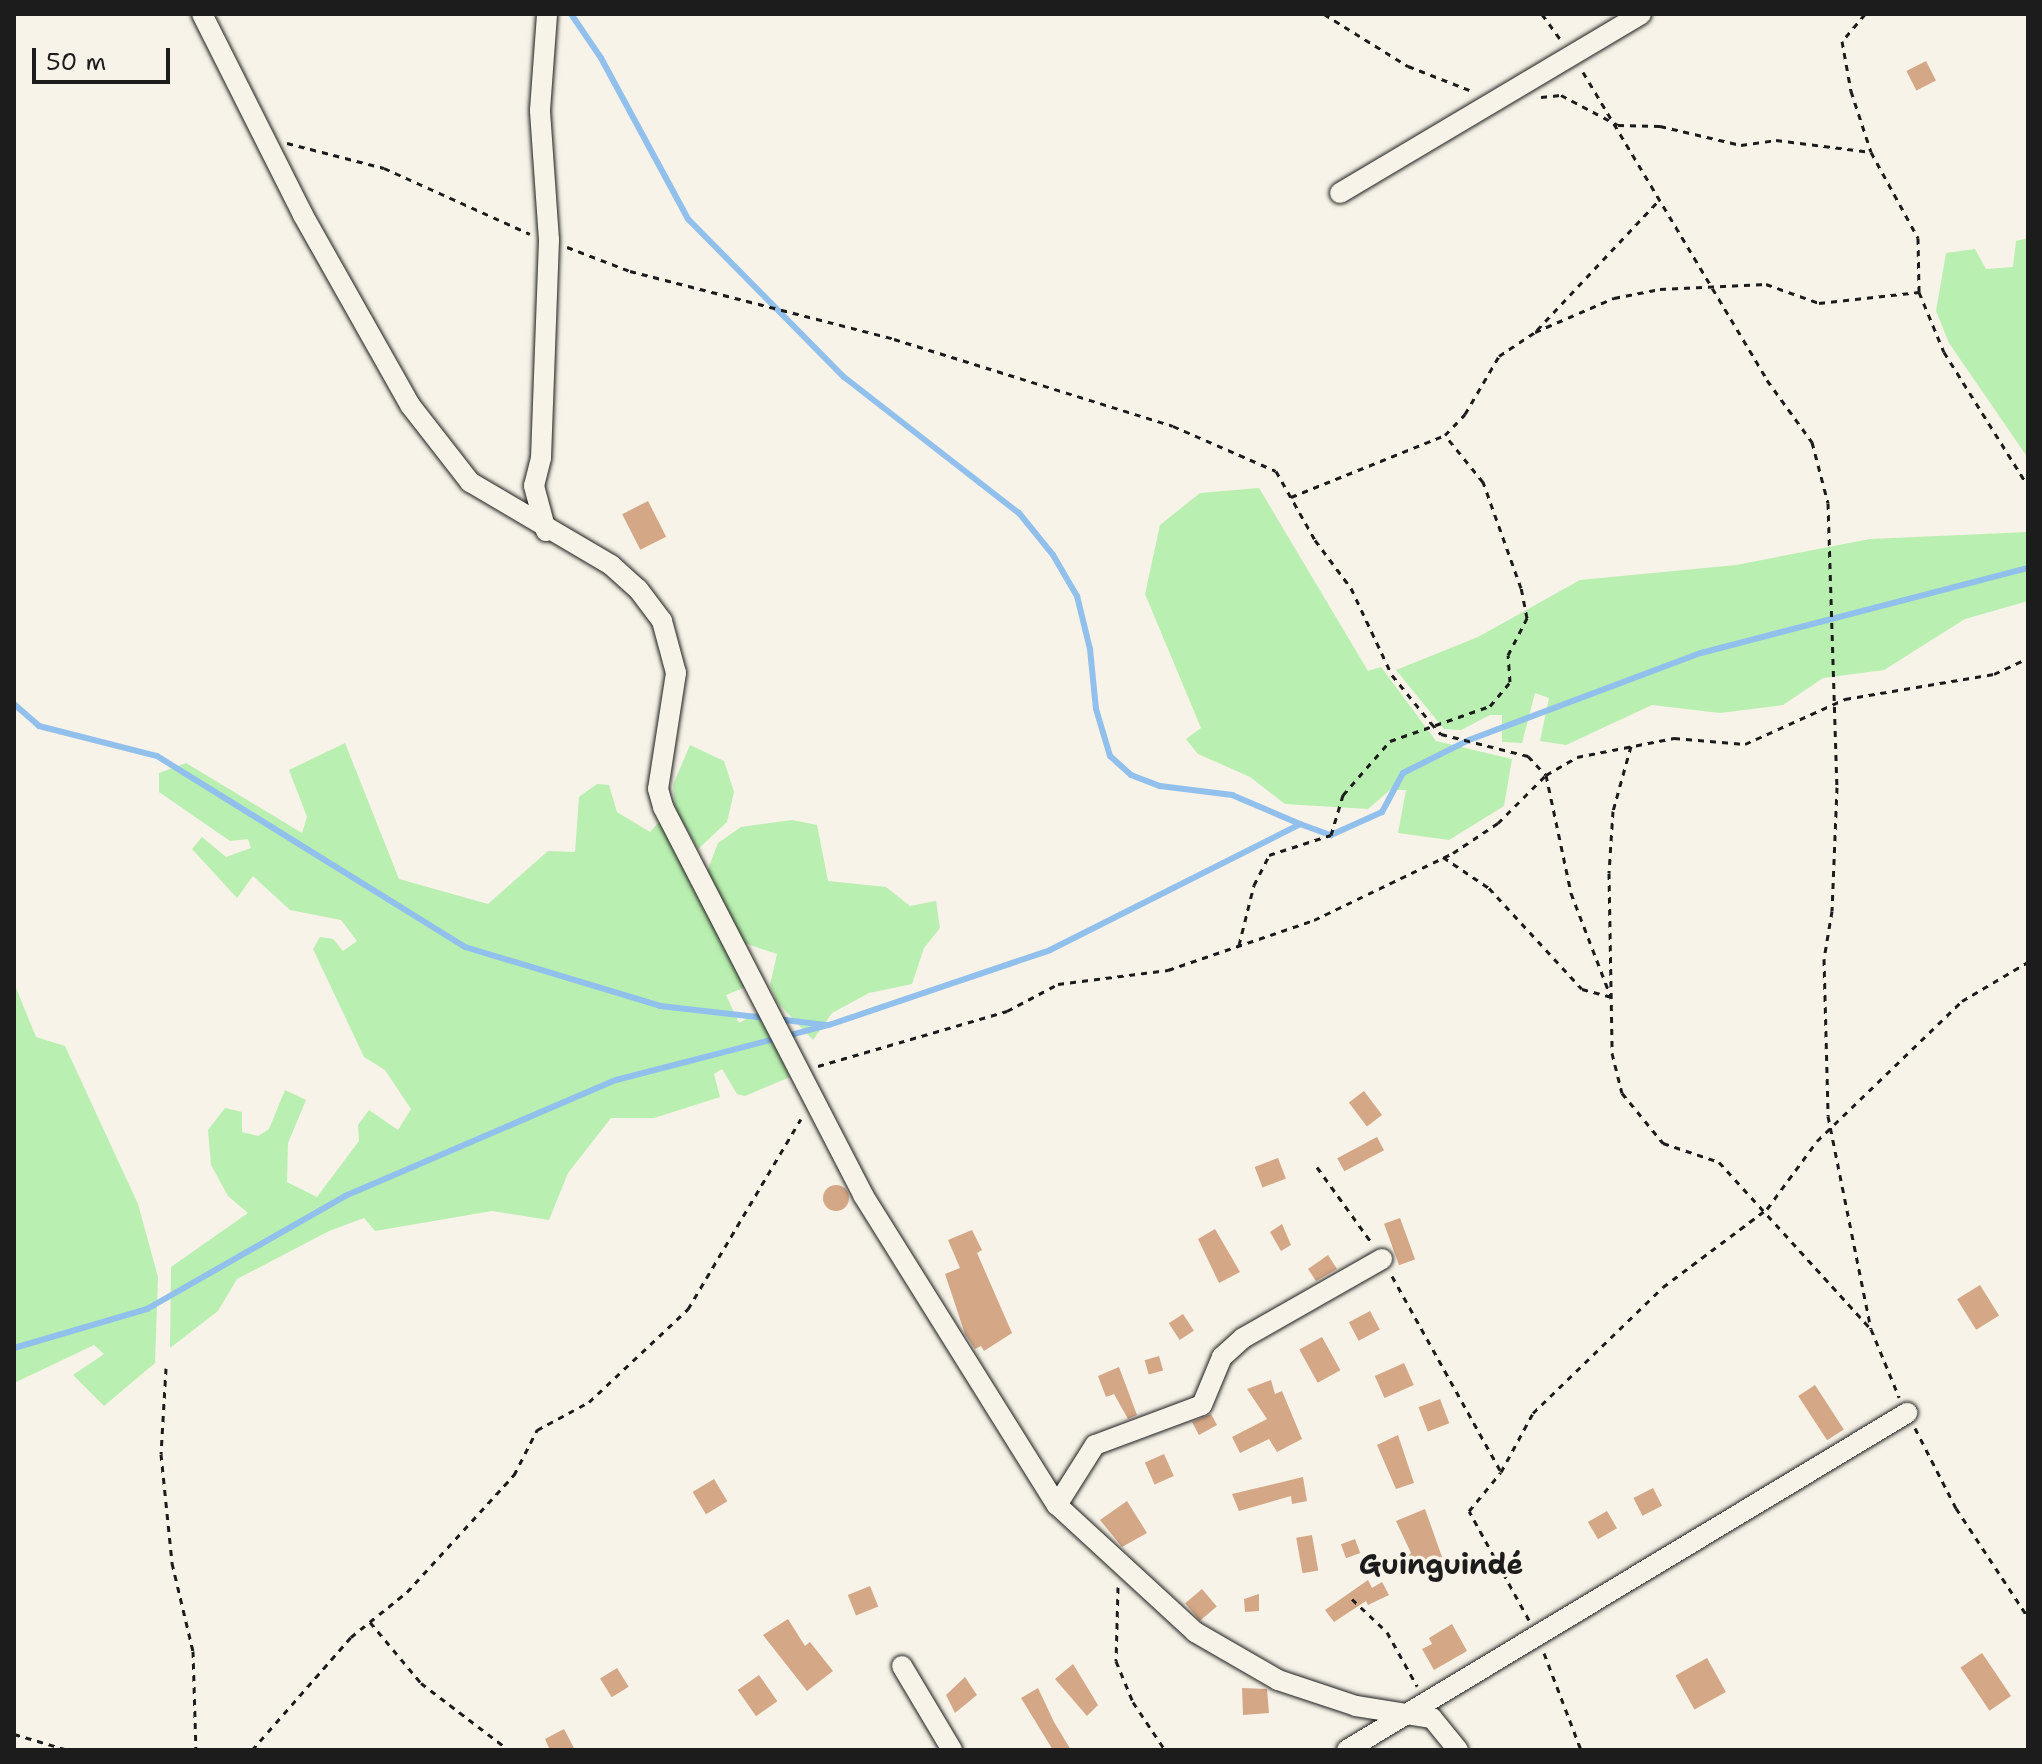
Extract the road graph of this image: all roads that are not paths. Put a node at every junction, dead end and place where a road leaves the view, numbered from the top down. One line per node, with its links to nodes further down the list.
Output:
1 (202, 14): 5 (street)
2 (547, 14): 5 (street)
3 (1641, 14): 4 (street)
4 (1340, 193)
5 (546, 531): 8 (street)
6 (1382, 1259): 8 (street)
7 (1907, 1413): 10 (street)
8 (1057, 1505): 10 (street)
9 (902, 1666): 11 (street)
10 (1405, 1714): 12 (street); 13 (street)
11 (952, 1750)
12 (1347, 1750)
13 (1458, 1750)

